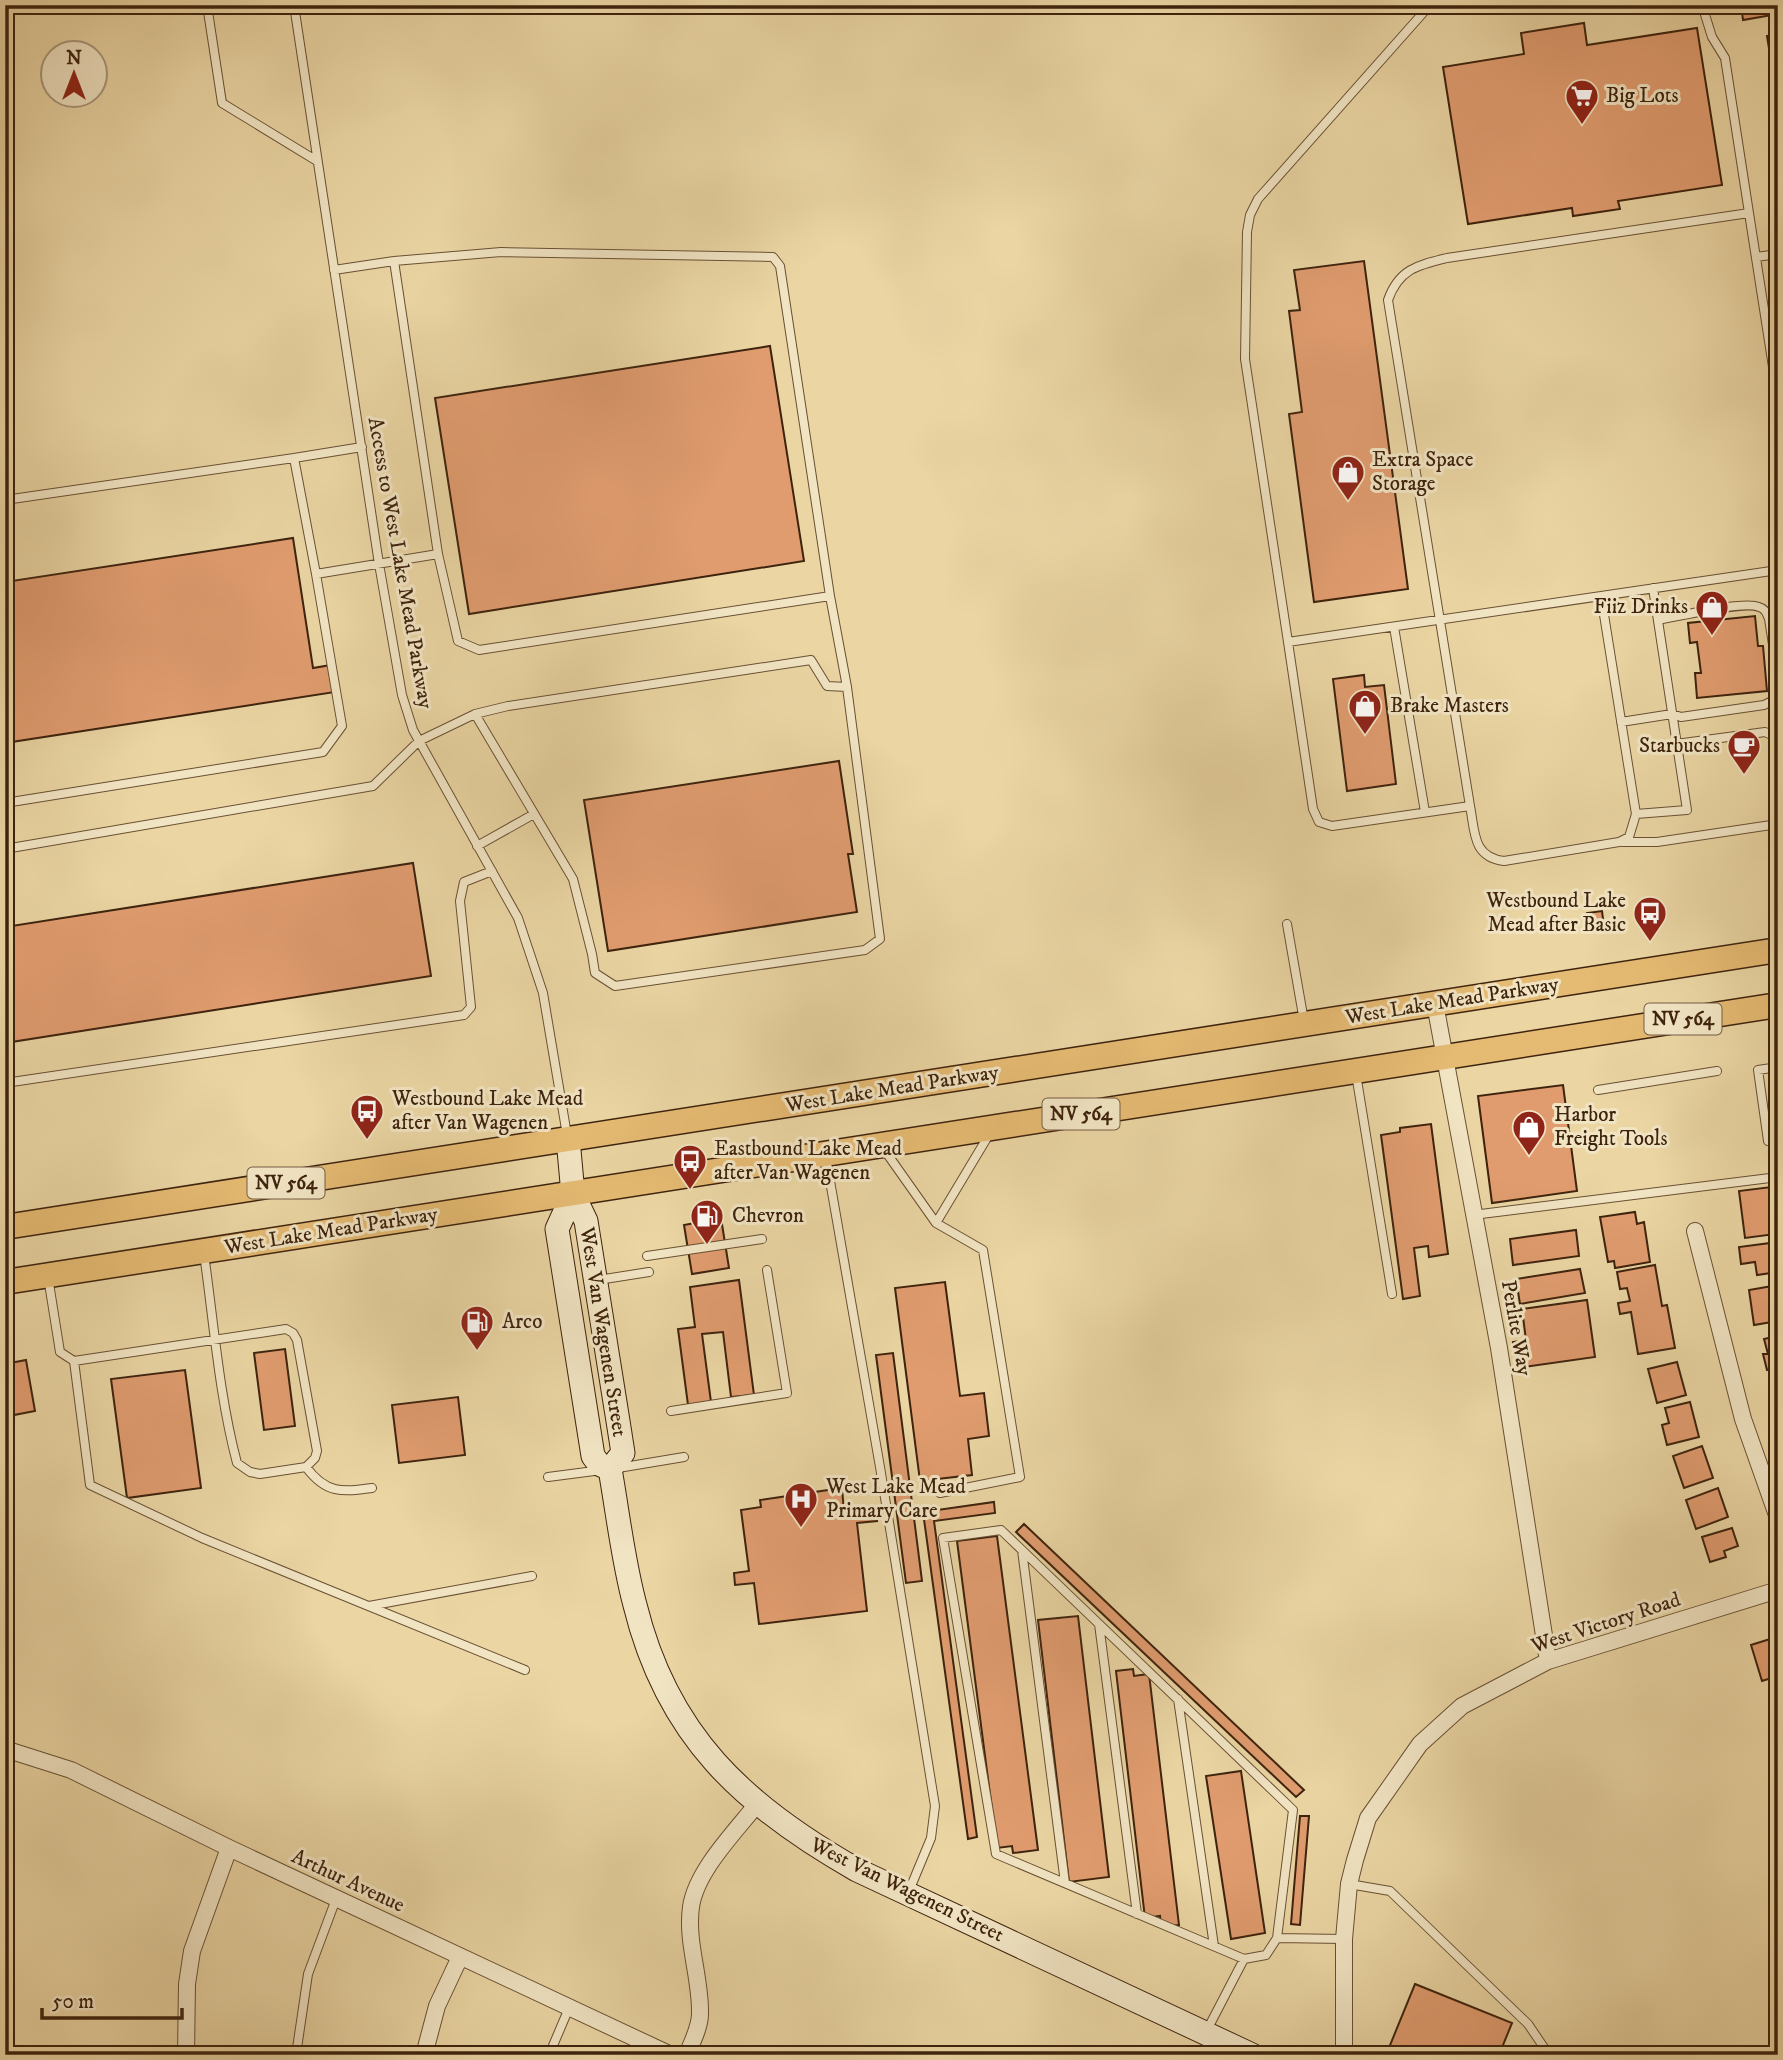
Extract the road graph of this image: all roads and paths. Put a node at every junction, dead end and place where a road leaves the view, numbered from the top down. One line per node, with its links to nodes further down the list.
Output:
1 (207, 5): 5 (lane)
2 (294, 5): 5 (lane, Access to West Lake Mead Parkway)
3 (1430, 5): 25 (lane)
4 (1702, 5): 6 (lane)
5 (317, 161): 10 (lane, Access to West Lake Mead Parkway)
6 (1749, 213): 8 (lane); 22 (lane)
7 (1778, 254): 8 (lane)
8 (1756, 257): 11 (lane)
9 (394, 261): 10 (lane); 15 (lane); 20 (lane)
10 (334, 270): 12 (lane, Access to West Lake Mead Parkway)
11 (1778, 399)
12 (362, 447): 13 (lane); 16 (lane, Access to West Lake Mead Parkway)
13 (294, 458): 14 (lane); 18 (lane)
14 (5, 500)
15 (438, 554): 16 (lane); 20 (lane)
16 (379, 564): 18 (lane); 33 (lane, Access to West Lake Mead Parkway)
17 (1778, 570): 19 (lane)
18 (316, 574): 35 (lane)
19 (1653, 588): 21 (lane); 23 (lane)
20 (830, 596): 27 (lane)
21 (1601, 596): 22 (lane); 31 (lane)
22 (1440, 620): 24 (lane); 36 (lane)
23 (1658, 620): 26 (lane); 30 (lane)
24 (1394, 627): 25 (lane); 37 (lane)
25 (1288, 642): 37 (lane)
26 (1778, 676)
27 (847, 687): 29 (lane); 38 (lane)
28 (1778, 691): 30 (lane)
29 (475, 714): 33 (lane); 38 (lane)
30 (1671, 714): 31 (lane); 34 (lane)
31 (1621, 722): 39 (lane)
32 (1778, 737): 34 (lane)
33 (419, 741): 42 (lane, Access to West Lake Mead Parkway); 43 (lane)
34 (1676, 744): 39 (lane)
35 (5, 803)
36 (1471, 806): 37 (lane); 41 (lane)
37 (1425, 812)
38 (534, 814): 42 (lane)
39 (1636, 814): 41 (lane)
40 (1778, 824): 41 (lane)
41 (1619, 842)
42 (477, 846): 44 (lane, Access to West Lake Mead Parkway)
43 (5, 849)
44 (492, 871): 54 (lane); 57 (lane, Access to West Lake Mead Parkway)
45 (1287, 924): 49 (lane)
46 (1778, 950): 47 (main road, West Lake Mead Parkway / NV 564)
47 (1435, 1004): 49 (main road, West Lake Mead Parkway / NV 564); 50 (street, Perlite Way)
48 (1778, 1004): 50 (main road, West Lake Mead Parkway / NV 564)
49 (1304, 1024): 57 (main road, West Lake Mead Parkway / NV 564)
50 (1444, 1057): 52 (main road, West Lake Mead Parkway / NV 564); 63 (street, Perlite Way)
51 (1778, 1067): 58 (lane)
52 (1356, 1071): 56 (main road, West Lake Mead Parkway / NV 564); 75 (lane)
53 (1717, 1071): 55 (lane)
54 (5, 1083)
55 (1598, 1090)
56 (993, 1128): 59 (main road, West Lake Mead Parkway / NV 564); 64 (lane)
57 (568, 1139): 62 (main road, West Van Wagenen Street); 65 (main road, West Lake Mead Parkway / NV 564)
58 (1778, 1140)
59 (881, 1145): 60 (main road, West Lake Mead Parkway / NV 564); 64 (lane)
60 (825, 1154): 62 (main road, West Lake Mead Parkway / NV 564); 99 (lane)
61 (1778, 1177): 63 (lane)
62 (573, 1194): 68 (main road, West Lake Mead Parkway / NV 564); 73 (main road, West Van Wagenen Street); 81 (main road, West Van Wagenen Street)
63 (1474, 1215): 91 (street, Perlite Way)
64 (936, 1223): 84 (lane)
65 (5, 1227)
66 (1695, 1231): 85 (street)
67 (762, 1239): 69 (lane)
68 (204, 1251): 72 (main road, West Lake Mead Parkway / NV 564); 76 (lane)
69 (648, 1256)
70 (767, 1270): 78 (lane)
71 (649, 1272): 73 (lane)
72 (47, 1275): 74 (main road, West Lake Mead Parkway / NV 564); 77 (lane)
73 (595, 1280): 81 (main road, West Van Wagenen Street)
74 (5, 1282)
75 (1392, 1294)
76 (216, 1339): 77 (lane); 80 (lane); 80 (lane)
77 (74, 1361): 89 (lane)
78 (671, 1411)
79 (684, 1457): 81 (lane)
80 (306, 1467): 83 (lane)
81 (610, 1469): 82 (lane); 95 (main road, West Van Wagenen Street)
82 (548, 1477)
83 (372, 1488)
84 (940, 1493)
85 (1778, 1518)
86 (1021, 1550): 90 (lane); 97 (lane); 97 (lane)
87 (532, 1576): 89 (lane)
88 (1778, 1590): 91 (street, West Victory Road)
89 (369, 1606): 92 (lane)
90 (1099, 1624): 93 (lane); 101 (lane)
91 (1548, 1661): 98 (street, West Victory Road)
92 (525, 1670)
93 (1178, 1699): 102 (lane); 104 (lane)
94 (5, 1749): 96 (street, Arthur Avenue)
95 (757, 1804): 99 (main road, West Van Wagenen Street); 114 (street)
96 (229, 1848): 100 (street, Arthur Avenue); 109 (street)
97 (1065, 1883): 101 (lane)
98 (1349, 1884): 103 (street, West Victory Road); 117 (lane)
99 (908, 1894): 108 (main road, West Van Wagenen Street)
100 (336, 1899): 105 (street, Arthur Avenue); 110 (lane)
101 (1138, 1914): 104 (lane)
102 (1277, 1938): 103 (lane); 106 (lane)
103 (1344, 1940): 116 (street, West Victory Road)
104 (1214, 1946): 106 (lane)
105 (460, 1957): 107 (street, Arthur Avenue); 111 (street)
106 (1244, 1959): 108 (lane)
107 (569, 2008): 112 (lane); 113 (street, Arthur Avenue)
108 (1206, 2032): 115 (main road, West Van Wagenen Street)
109 (186, 2055)
110 (296, 2055)
111 (424, 2055)
112 (549, 2055)
113 (671, 2055)
114 (687, 2055)
115 (1252, 2055)
116 (1343, 2055)
117 (1549, 2055)

